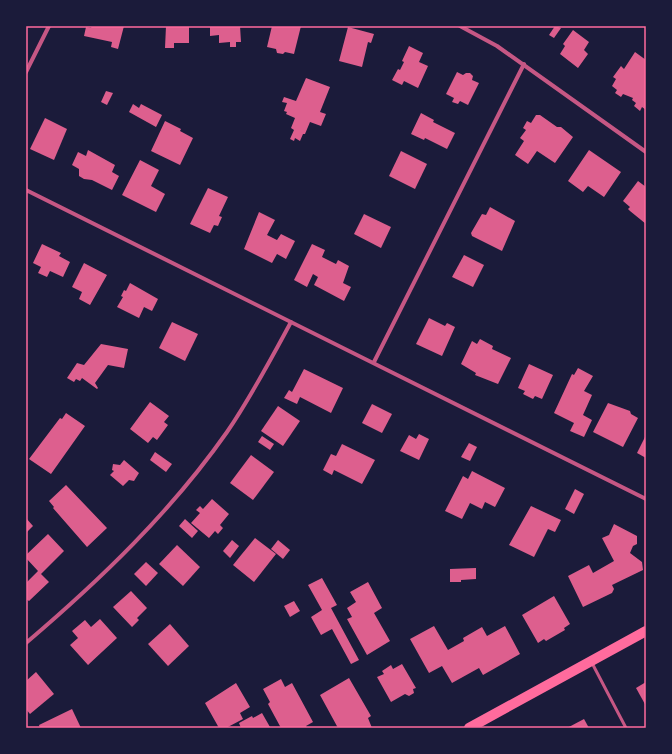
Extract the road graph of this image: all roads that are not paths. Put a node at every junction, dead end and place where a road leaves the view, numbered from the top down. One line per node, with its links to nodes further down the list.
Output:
1 (49, 26): 4 (street)
2 (460, 26): 3 (street)
3 (524, 64): 5 (street); 8 (street)
4 (26, 72)
5 (646, 152)
6 (26, 190): 7 (street)
7 (291, 322): 8 (street); 11 (street)
8 (374, 362): 9 (street)
9 (646, 499)
10 (646, 631): 12 (main road)
11 (26, 643)
12 (591, 661): 13 (main road); 14 (lane)
13 (469, 728)
14 (626, 728)

